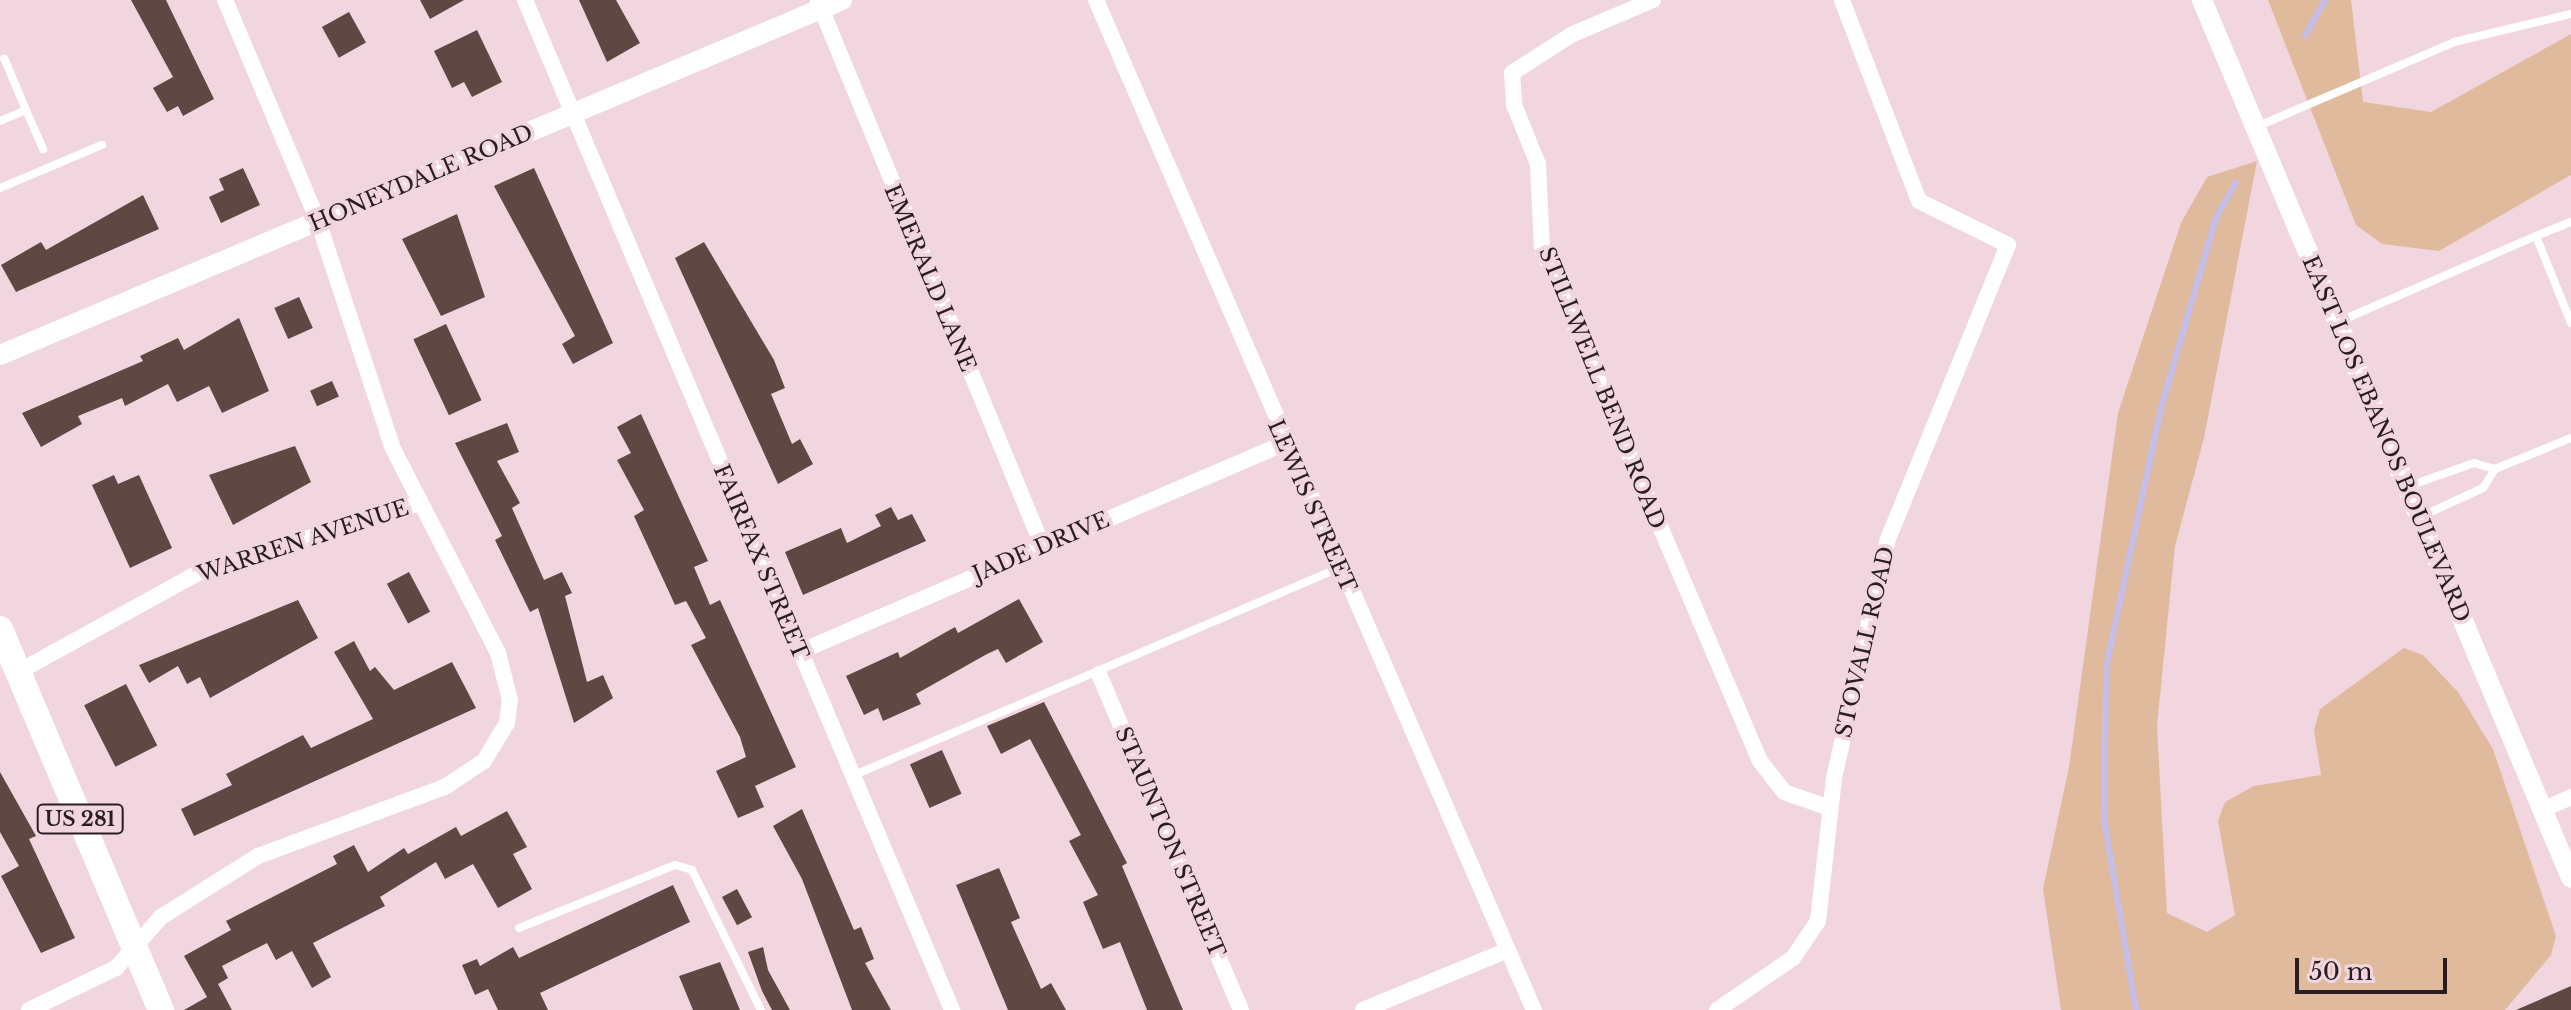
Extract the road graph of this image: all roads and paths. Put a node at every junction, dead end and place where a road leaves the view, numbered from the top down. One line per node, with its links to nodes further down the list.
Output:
1 (225, 0): 18 (street)
2 (525, 0): 12 (street, FAIRFAX STREET)
3 (842, 0): 8 (street, HONEYDALE ROAD)
4 (1096, 0): 25 (street, LEWIS STREET)
5 (1653, 0): 38 (street, STILLWELL BEND ROAD)
6 (1842, 0): 38 (street, STOVALL ROAD)
7 (2202, 0): 14 (street, EAST LOS EBANOS BOULEVARD)
8 (818, 5): 12 (street, HONEYDALE ROAD); 30 (street, EMERALD LANE)
9 (2571, 14): 14 (lane)
10 (4, 58): 11 (lane)
11 (26, 110): 13 (lane); 16 (lane)
12 (572, 114): 18 (street, HONEYDALE ROAD); 33 (street, FAIRFAX STREET)
13 (0, 121)
14 (2255, 127): 21 (street, EAST LOS EBANOS BOULEVARD)
15 (102, 145): 17 (lane)
16 (43, 149)
17 (0, 188)
18 (318, 221): 23 (street, HONEYDALE ROAD); 28 (street)
19 (2571, 222): 20 (lane)
20 (2536, 236): 21 (lane); 22 (lane)
21 (2337, 322): 27 (street, EAST LOS EBANOS BOULEVARD)
22 (2571, 323)
23 (0, 355)
24 (2571, 438): 26 (lane)
25 (1283, 444): 30 (street, JADE DRIVE); 31 (street, LEWIS STREET)
26 (2495, 469): 27 (lane); 29 (lane)
27 (2407, 487): 29 (street, EAST LOS EBANOS BOULEVARD)
28 (420, 503): 34 (street, WARREN AVENUE); 42 (street)
29 (2420, 517): 39 (street, EAST LOS EBANOS BOULEVARD)
30 (1042, 545): 33 (street, JADE DRIVE)
31 (1339, 568): 35 (lane); 43 (street, LEWIS STREET)
32 (0, 629): 34 (main road, US 281)
33 (799, 652): 36 (street, FAIRFAX STREET)
34 (18, 672): 42 (main road, US 281)
35 (1099, 674): 36 (lane); 48 (street, STAUNTON STREET)
36 (852, 776): 47 (street, FAIRFAX STREET)
37 (2571, 797): 39 (street)
38 (1830, 808): 51 (street, STOVALL ROAD)
39 (2542, 810): 40 (street, EAST LOS EBANOS BOULEVARD)
40 (2571, 878)
41 (519, 928): 46 (lane)
42 (134, 945): 44 (street); 45 (main road, US 281)
43 (1508, 950): 49 (street); 50 (street, LEWIS STREET)
44 (29, 1010)
45 (161, 1010)
46 (761, 1010)
47 (952, 1010)
48 (1241, 1010)
49 (1363, 1010)
50 (1534, 1010)
51 (1717, 1010)

